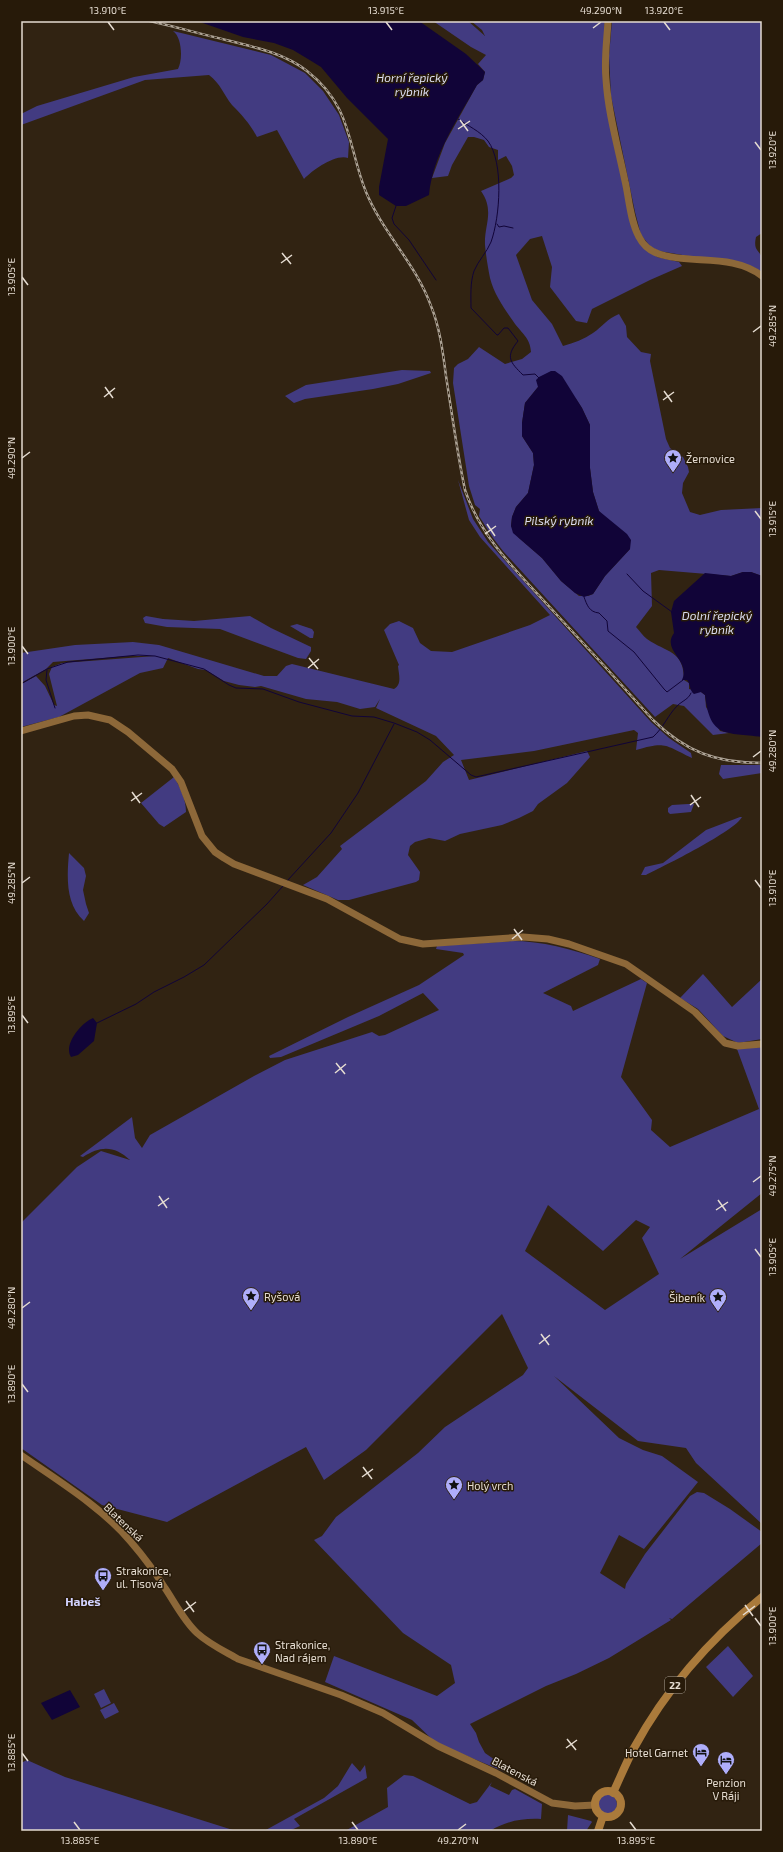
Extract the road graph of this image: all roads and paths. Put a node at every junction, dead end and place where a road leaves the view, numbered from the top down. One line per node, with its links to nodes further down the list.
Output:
1 (608, 21): 2 (street)
2 (762, 276)
3 (21, 731): 4 (street)
4 (762, 1044)
5 (21, 1455): 8 (street, Blatenská)
6 (762, 1597): 7 (main road, 22)
7 (613, 1793): 8 (main road); 9 (main road)
8 (595, 1805): 9 (main road)
9 (603, 1816): 10 (main road)
10 (598, 1831)

